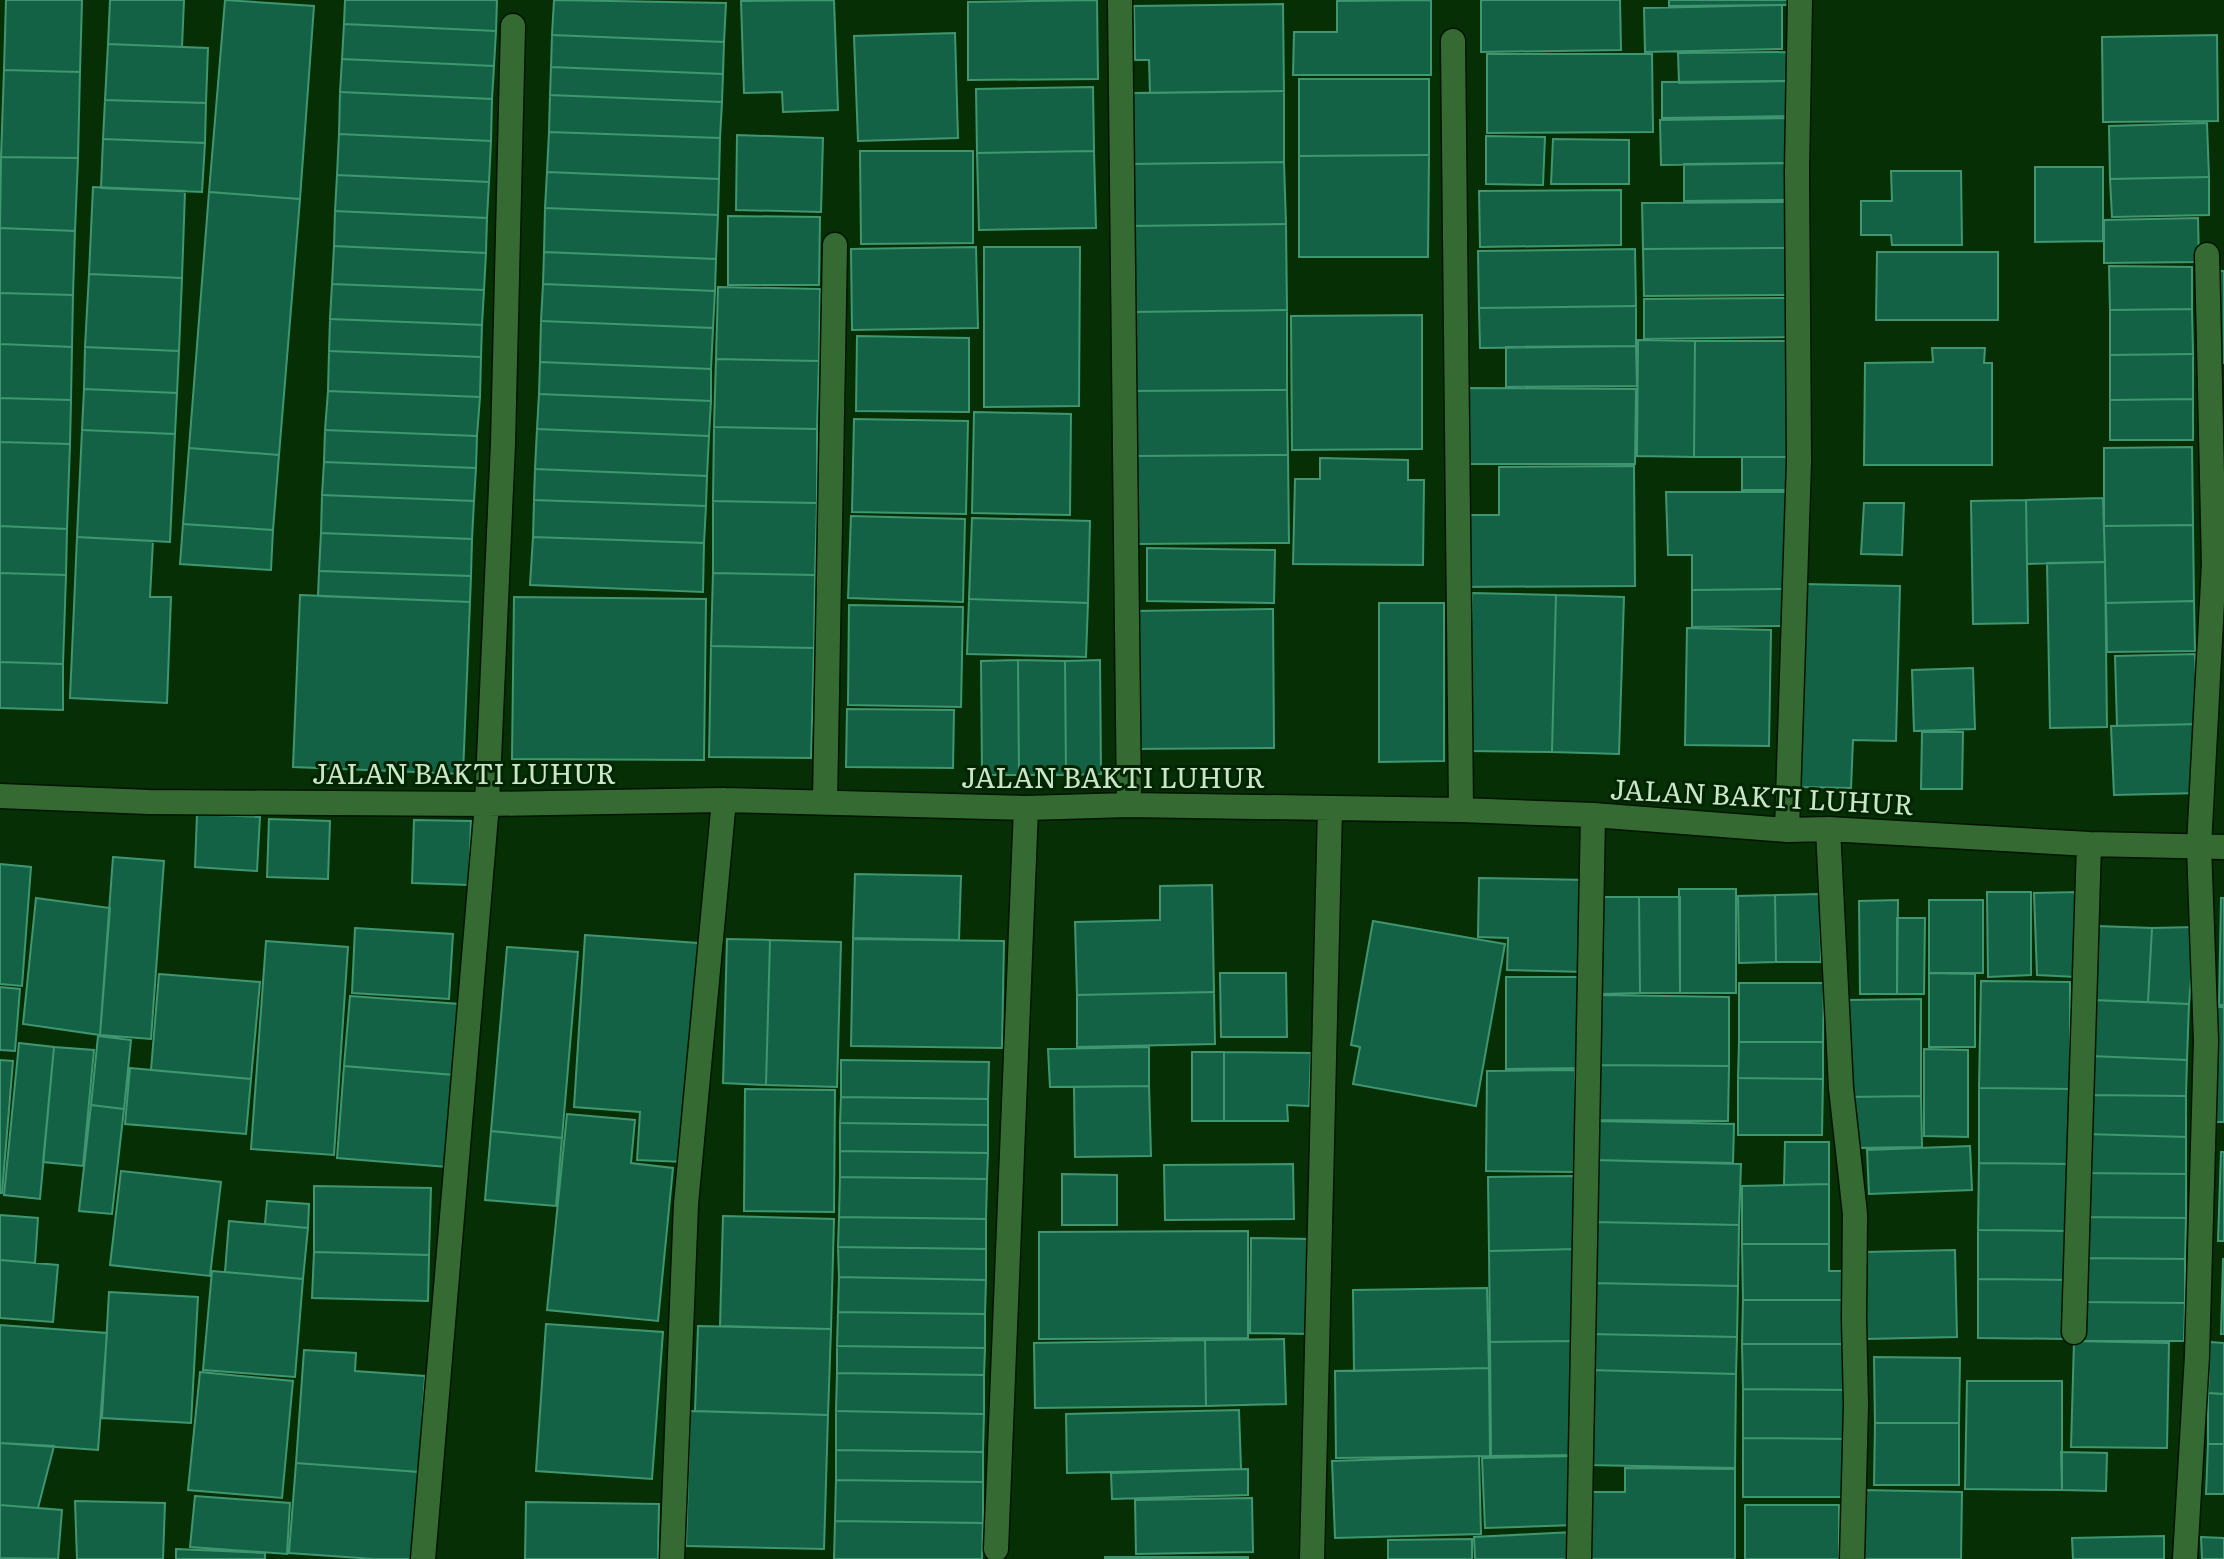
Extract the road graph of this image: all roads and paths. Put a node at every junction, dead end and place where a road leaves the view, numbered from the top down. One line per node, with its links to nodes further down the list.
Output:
1 (1800, 0): 17 (street)
2 (1120, 1): 11 (street)
3 (513, 26): 10 (street)
4 (1453, 41): 14 (street)
5 (835, 245): 9 (street)
6 (2207, 255): 19 (street)
7 (0, 796): 10 (street, JALAN BAKTI LUHUR)
8 (724, 800): 9 (street, JALAN BAKTI LUHUR); 10 (street, JALAN BAKTI LUHUR); 24 (street)
9 (825, 802): 12 (street, JALAN BAKTI LUHUR)
10 (487, 804): 23 (street)
11 (1129, 805): 12 (street, JALAN BAKTI LUHUR); 13 (street, JALAN BAKTI LUHUR)
12 (1026, 808): 22 (street)
13 (1330, 808): 14 (street, JALAN BAKTI LUHUR); 25 (street)
14 (1461, 810): 15 (street, JALAN BAKTI LUHUR)
15 (1593, 815): 17 (street, JALAN BAKTI LUHUR); 26 (street)
16 (1828, 829): 17 (street, JALAN BAKTI LUHUR); 18 (street, JALAN BAKTI LUHUR); 27 (street)
17 (1787, 830)
18 (2089, 844): 19 (street, JALAN BAKTI LUHUR); 21 (street)
19 (2199, 846): 20 (street, JALAN BAKTI LUHUR); 28 (street)
20 (2224, 847)
21 (2074, 1332)
22 (996, 1549)
23 (423, 1559)
24 (672, 1559)
25 (1312, 1559)
26 (1579, 1559)
27 (1852, 1559)
28 (2185, 1559)

